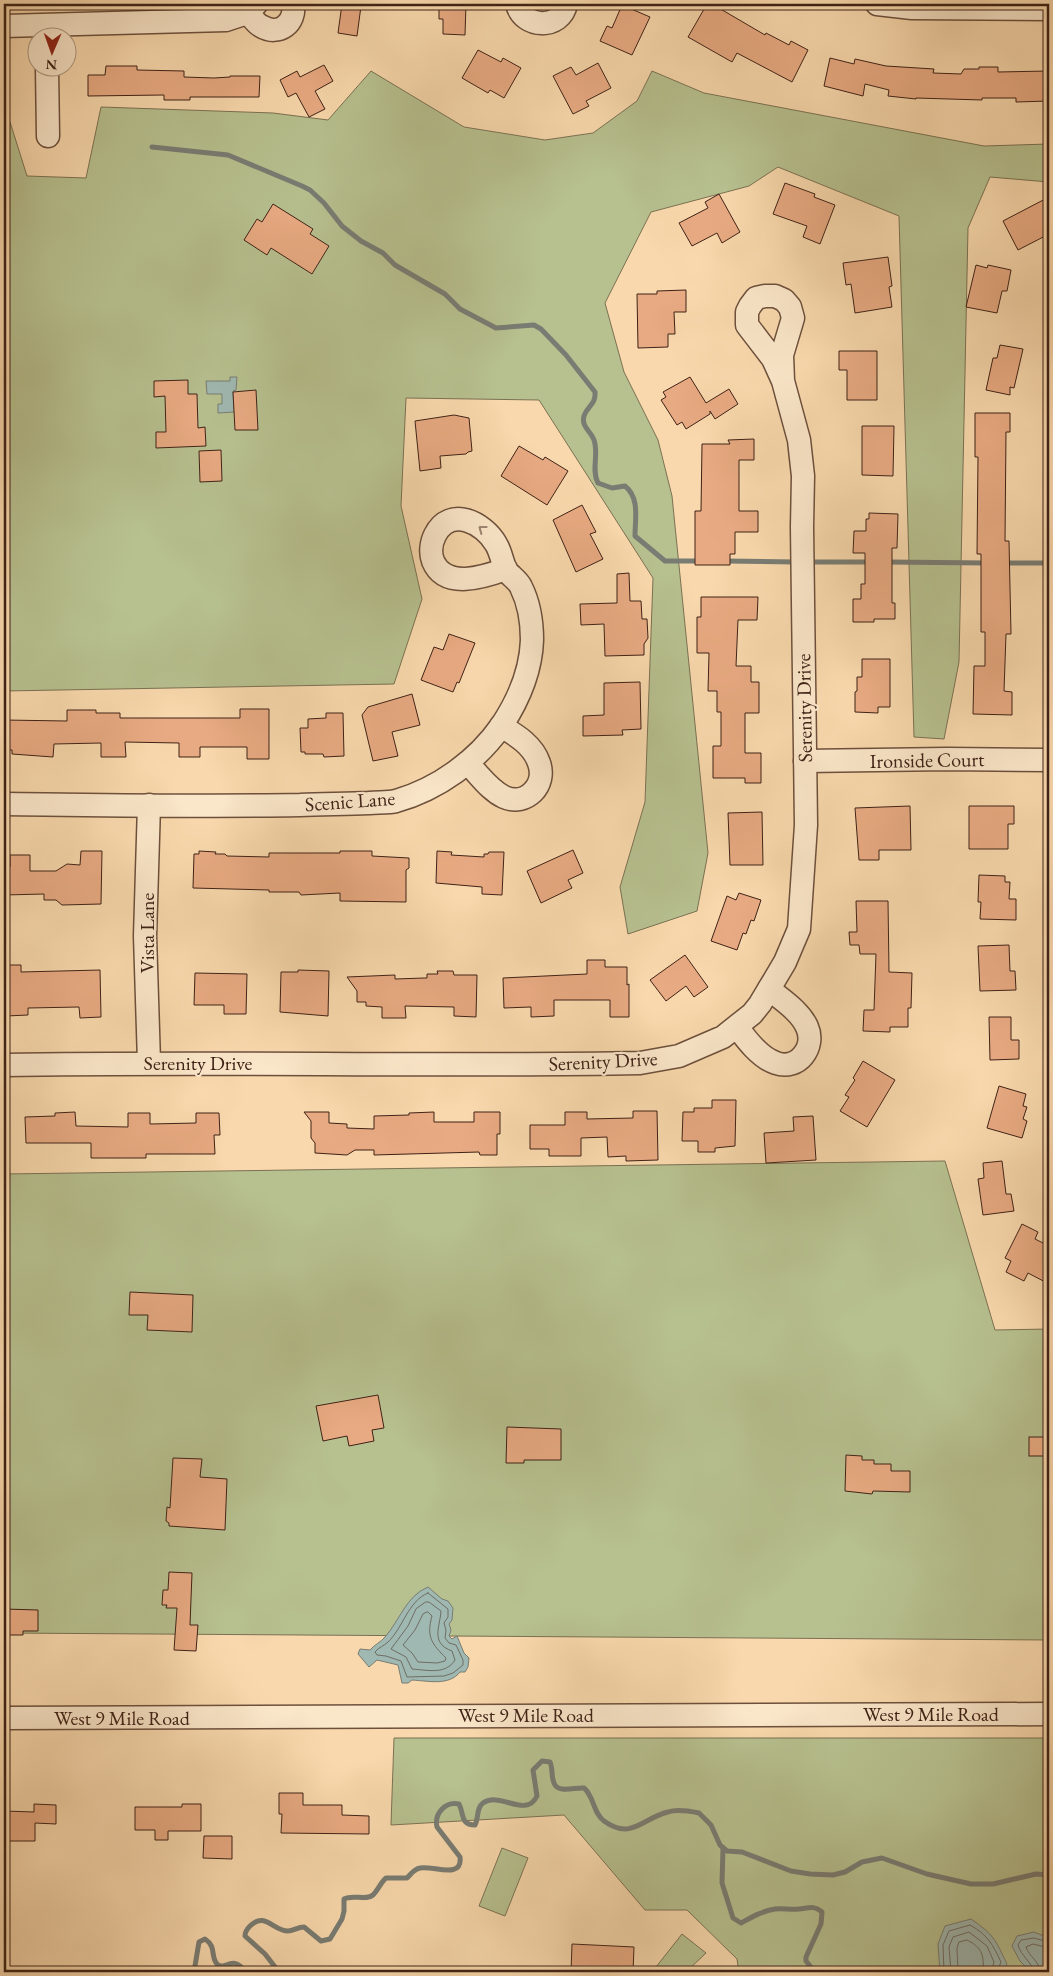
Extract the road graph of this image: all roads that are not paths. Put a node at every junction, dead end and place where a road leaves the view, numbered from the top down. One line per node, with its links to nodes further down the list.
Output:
1 (293, 4): 5 (street)
2 (517, 4): 3 (street)
3 (566, 4)
4 (877, 4): 6 (street)
5 (252, 8): 9 (street)
6 (1049, 9)
7 (4, 26): 8 (street)
8 (28, 29)
9 (78, 30)
10 (46, 78): 11 (street)
11 (48, 136)
12 (783, 381): 16 (street, Serenity Drive)
13 (506, 570): 14 (street, Scenic Lane)
14 (501, 726): 17 (street, Scenic Lane); 17 (street)
15 (1049, 760): 16 (street, Ironside Court)
16 (805, 761): 20 (street, Serenity Drive)
17 (467, 763): 19 (street, Scenic Lane)
18 (4, 804): 19 (street, Scenic Lane)
19 (149, 805): 22 (street, Vista Lane)
20 (769, 989): 21 (street, Serenity Drive); 21 (street)
21 (737, 1027): 22 (street, Serenity Drive)
22 (149, 1062): 23 (street, Serenity Drive)
23 (4, 1065)
24 (1049, 1714): 25 (street, West 9 Mile Road)
25 (4, 1718)

